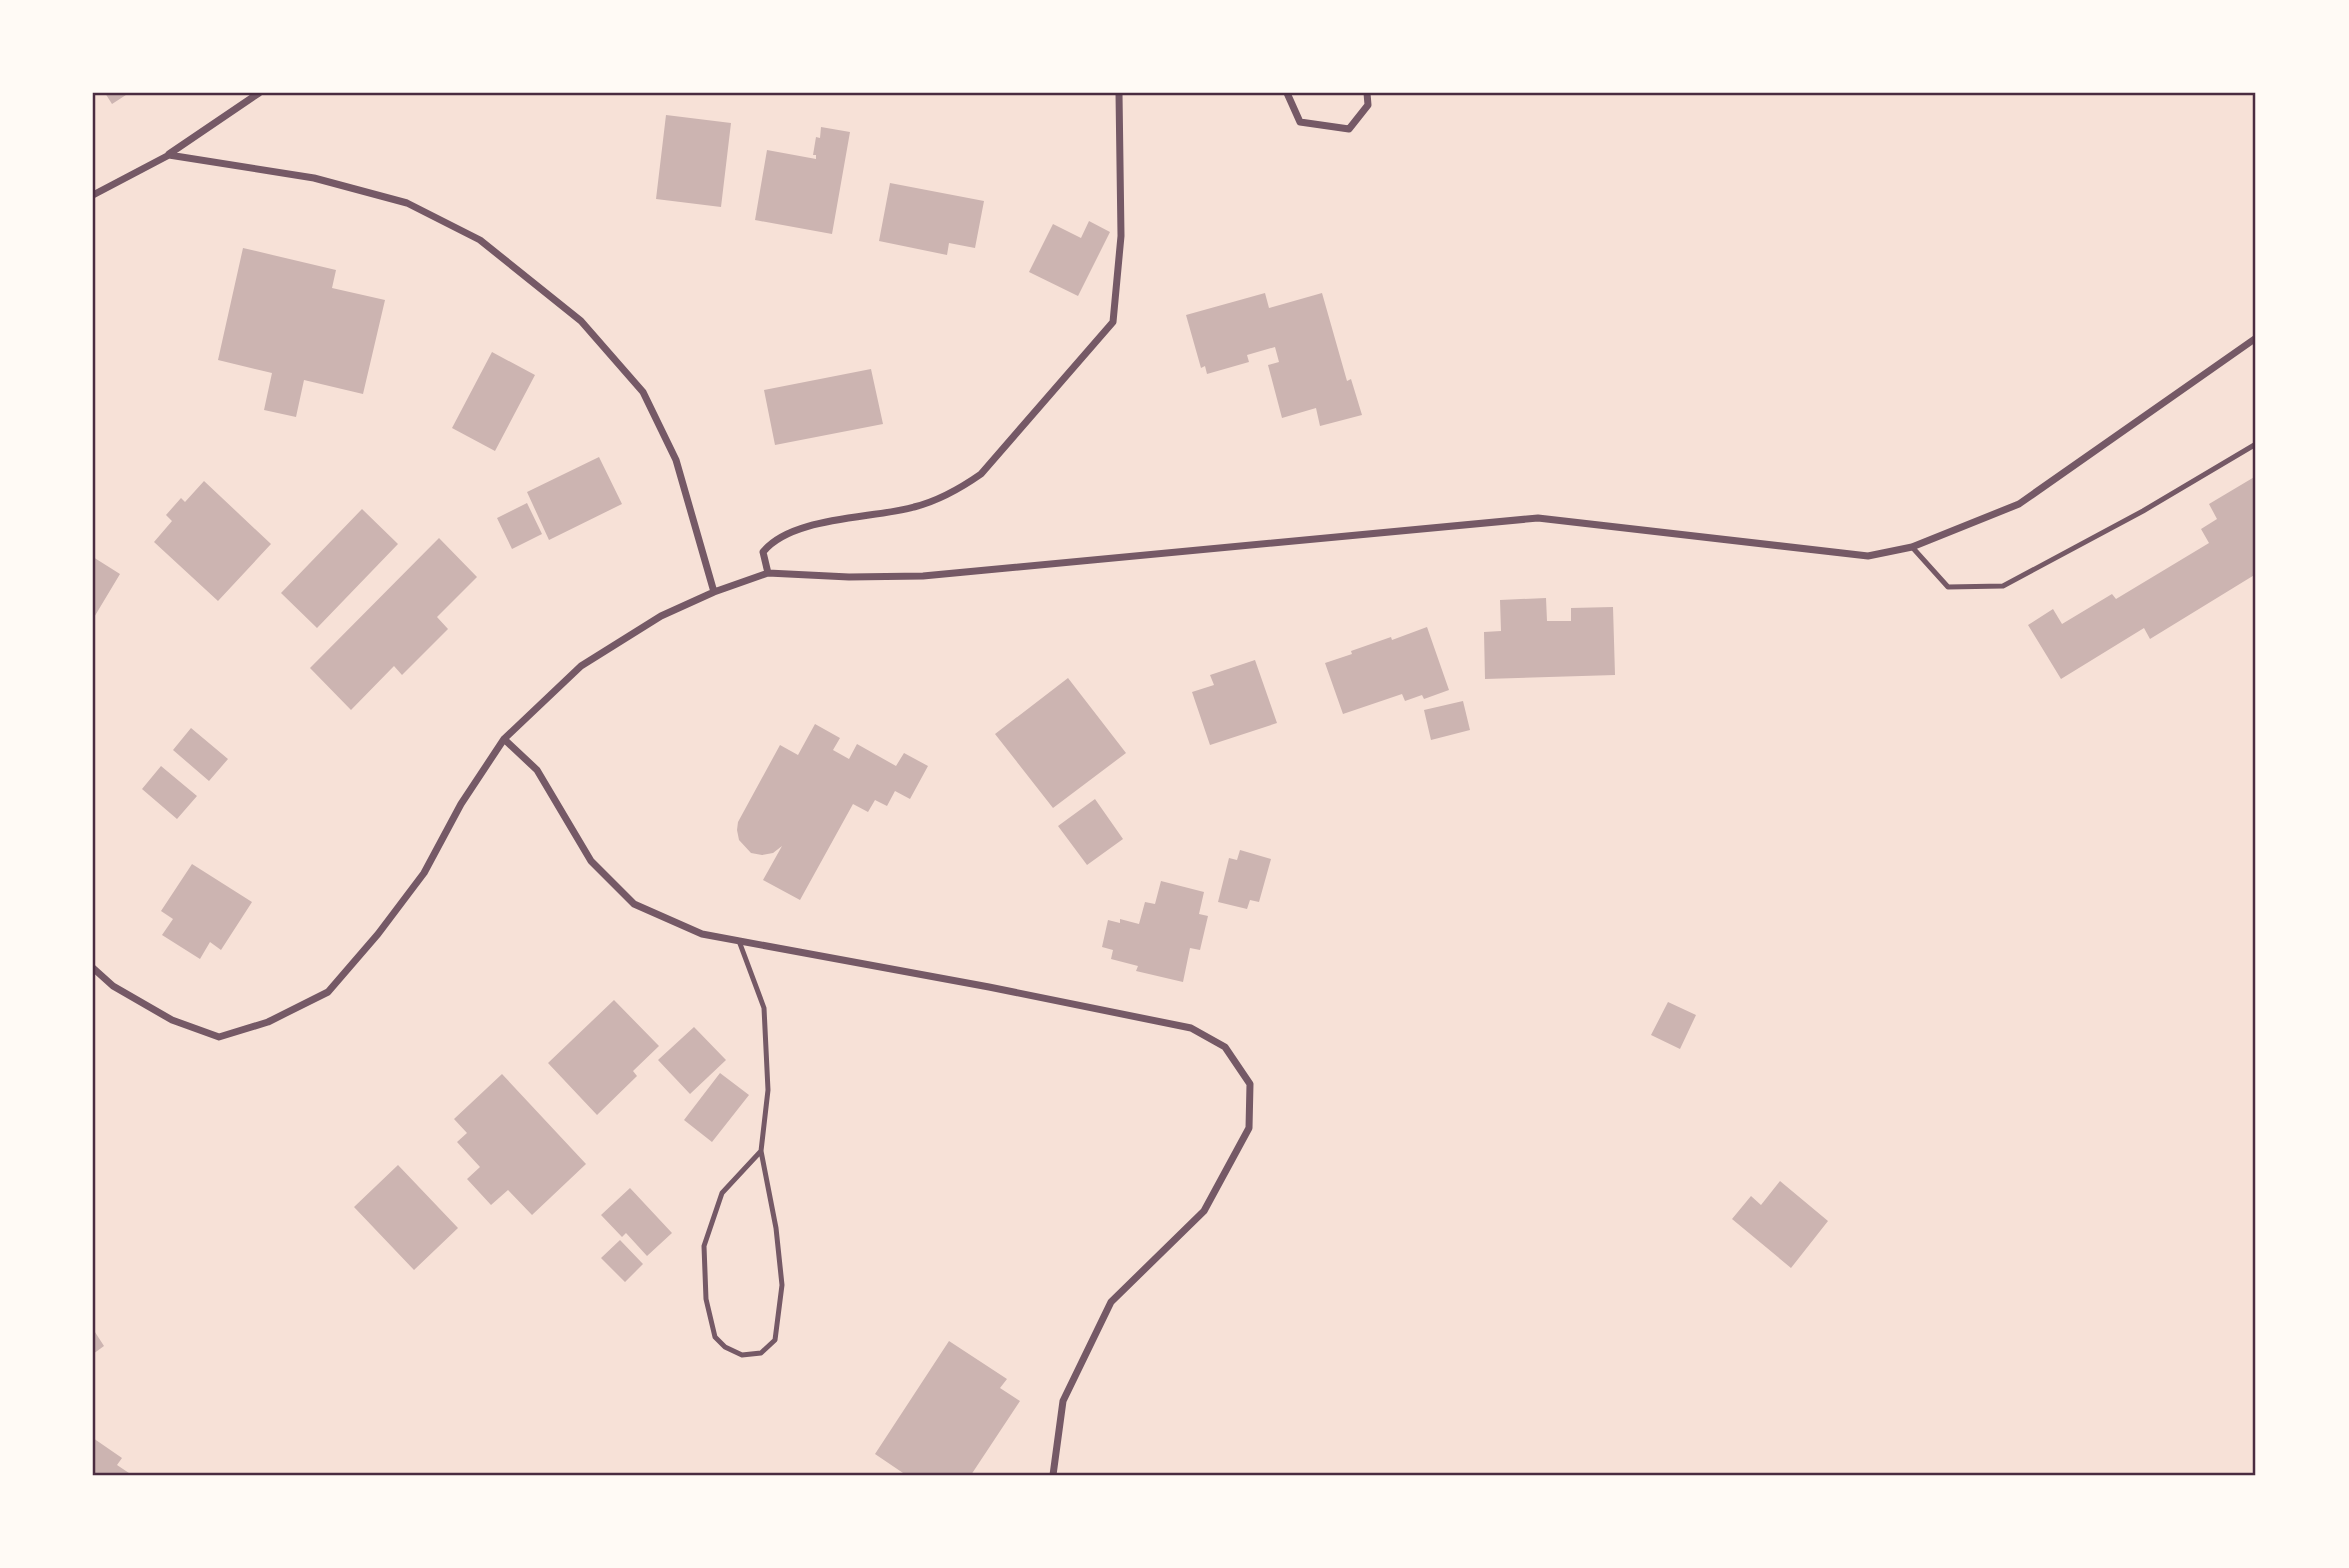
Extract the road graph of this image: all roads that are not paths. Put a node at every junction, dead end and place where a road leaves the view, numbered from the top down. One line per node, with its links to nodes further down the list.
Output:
1 (259, 93): 5 (street)
2 (1119, 93): 10 (street)
3 (1287, 93): 4 (street)
4 (1367, 93)
5 (169, 155): 6 (street); 11 (street)
6 (93, 195)
7 (2256, 338): 9 (street)
8 (2256, 444): 9 (lane)
9 (1912, 547): 10 (street)
10 (768, 573): 11 (street)
11 (714, 592): 12 (street)
12 (503, 739): 13 (street); 14 (street)
13 (738, 941): 15 (lane); 16 (street)
14 (93, 968)
15 (761, 1151): 15 (lane)
16 (1053, 1475)

